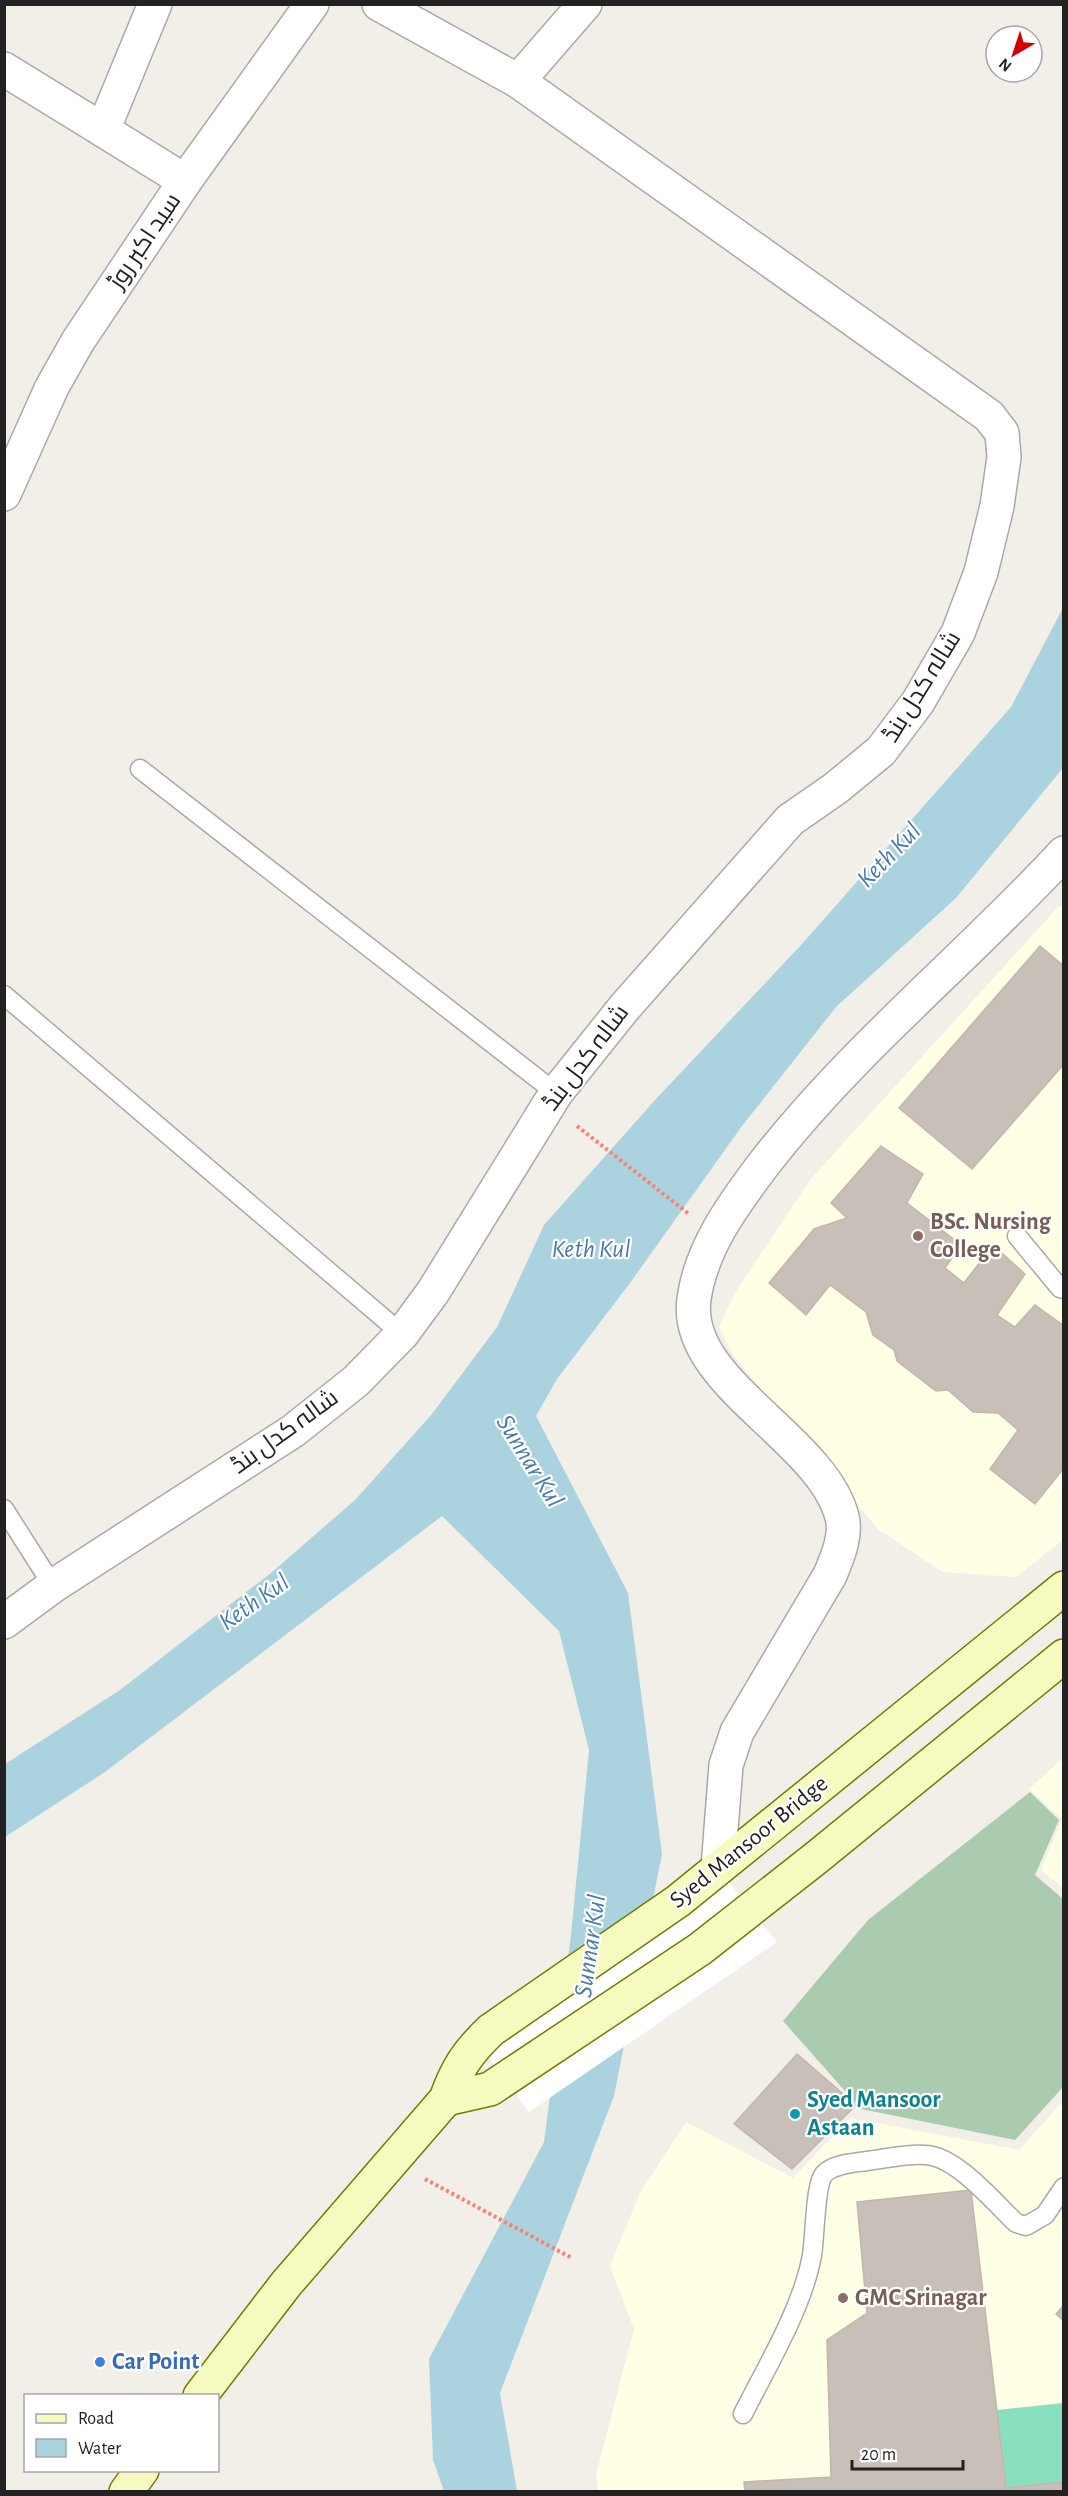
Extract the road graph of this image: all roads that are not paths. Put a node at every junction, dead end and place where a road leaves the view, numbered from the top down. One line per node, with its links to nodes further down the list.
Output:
1 (155, 4): 7 (street)
2 (312, 4): 8 (street, سید اکبر روڑ)
3 (379, 4): 6 (street)
4 (585, 4): 6 (street)
5 (4, 69): 7 (street)
6 (518, 81): 13 (street, شالہ کدل بنڈ)
7 (103, 130): 8 (street)
8 (185, 181): 9 (street, سید اکبر روڑ)
9 (4, 494)
10 (140, 769): 13 (lane)
11 (1064, 853): 22 (street)
12 (4, 995): 16 (lane)
13 (556, 1093): 16 (street, شالہ کدل بنڈ)
14 (1017, 1236): 15 (lane)
15 (1064, 1289)
16 (402, 1334): 18 (street, شالہ کدل بنڈ)
17 (4, 1509): 18 (lane)
18 (53, 1586): 20 (street, شالہ کدل بنڈ)
19 (1064, 1588): 22 (main road, Syed Mansoor Bridge)
20 (4, 1622)
21 (1064, 1656): 23 (main road)
22 (718, 1868): 23 (main road, Syed Mansoor Bridge)
23 (446, 2099): 25 (main road, Syed Mansoor Bridge)
24 (1064, 2187): 26 (lane)
25 (202, 2394)
26 (743, 2414)
27 (141, 2472): 28 (main road)
28 (126, 2492)

